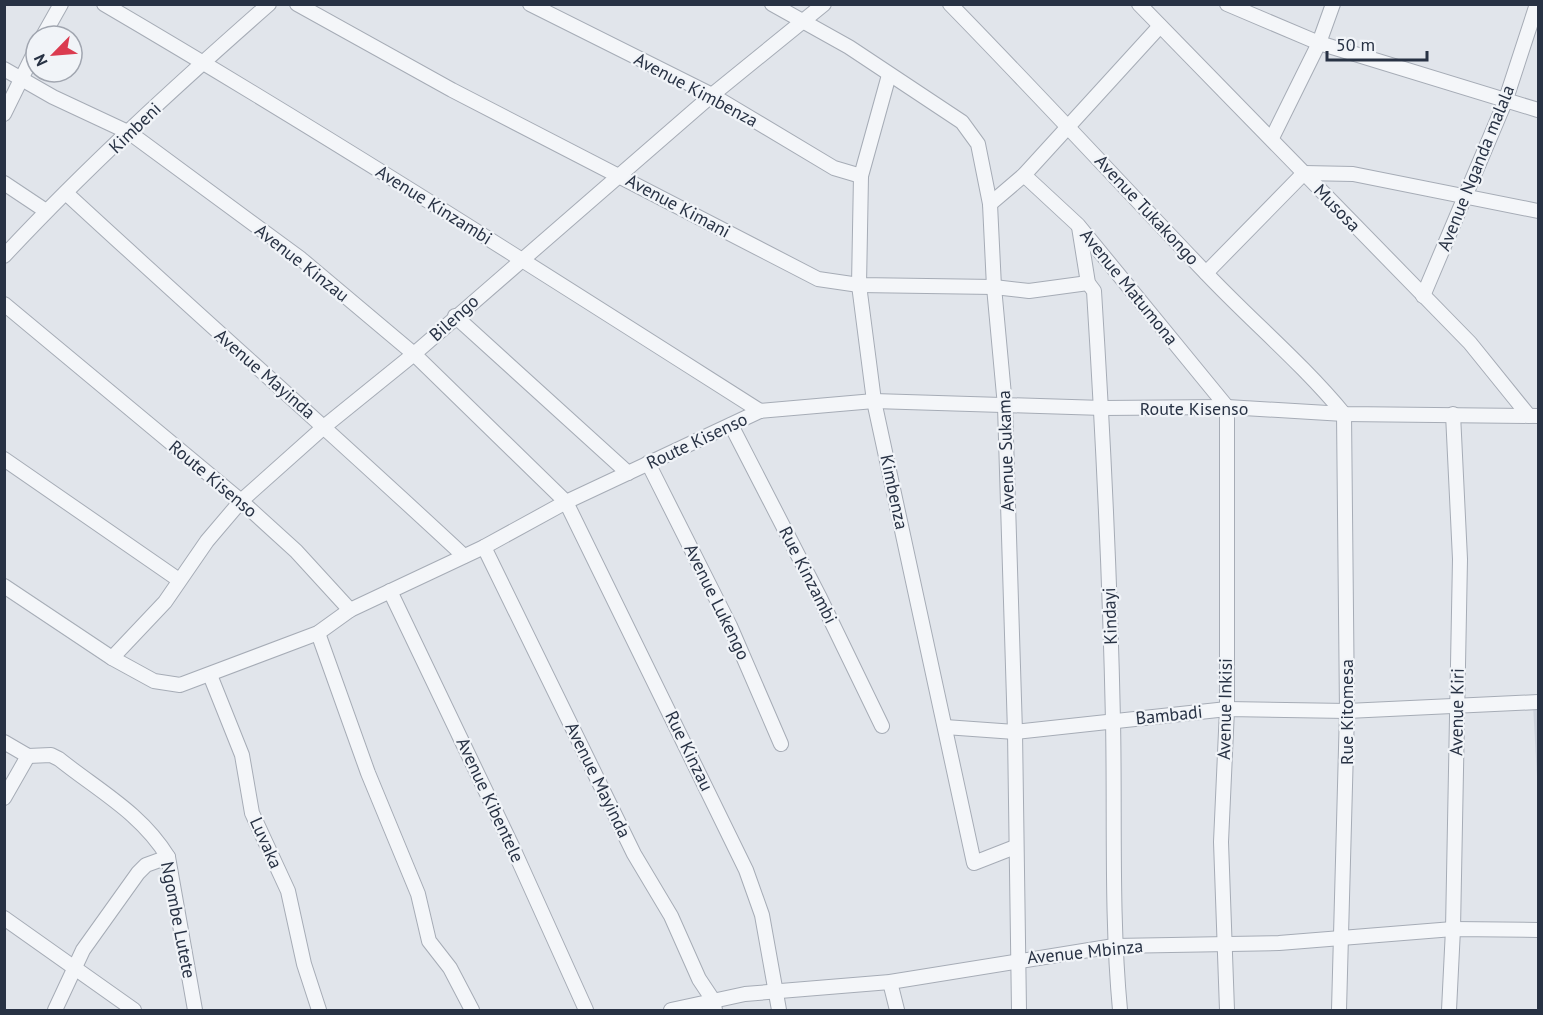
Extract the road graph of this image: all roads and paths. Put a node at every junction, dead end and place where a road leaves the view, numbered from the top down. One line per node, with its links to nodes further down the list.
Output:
1 (61, 4): 14 (street)
2 (104, 4): 17 (street, Avenue Kinzambi)
3 (269, 4): 17 (street, Kimbeni)
4 (297, 4): 30 (street, Avenue Kimani)
5 (530, 4): 22 (street, Avenue Kimbenza)
6 (772, 4): 13 (street, Avenue Sukama)
7 (824, 4): 13 (street, Bilengo)
8 (950, 4): 26 (street, Avenue Tukakongo)
9 (1139, 4): 15 (street, Musosa)
10 (1227, 4): 16 (street)
11 (1333, 4): 16 (street)
12 (1537, 4): 23 (street, Avenue Nganda malala)
13 (803, 23): 20 (street, Avenue Sukama); 22 (street, Bilengo)
14 (50, 24)
15 (1160, 26): 26 (street); 28 (street, Musosa)
16 (1319, 43): 23 (street); 28 (street)
17 (203, 62): 27 (street, Kimbeni); 41 (street, Avenue Kinzambi)
18 (4, 69): 21 (street, Avenue Kinzau)
19 (24, 71): 21 (street)
20 (889, 75): 32 (street, Kimbenza); 36 (street, Avenue Sukama)
21 (20, 78): 25 (street); 27 (street, Avenue Kinzau)
22 (712, 95): 30 (street, Bilengo); 32 (street, Avenue Kimbenza)
23 (1505, 102): 24 (street); 35 (street, Avenue Nganda malala)
24 (1539, 110)
25 (4, 114)
26 (1069, 126): 31 (street); 42 (street, Avenue Tukakongo)
27 (130, 133): 34 (street, Kimbeni); 49 (street, Avenue Kinzau)
28 (1272, 138): 29 (street, Musosa)
29 (1304, 174): 35 (street); 42 (street); 46 (street, Musosa)
30 (619, 175): 41 (street, Bilengo); 44 (street, Avenue Kimani)
31 (1024, 175): 36 (street); 39 (street, Avenue Matumona)
32 (861, 177): 44 (street, Kimbenza)
33 (4, 183): 37 (street)
34 (66, 193): 37 (street, Kimbeni); 59 (street, Avenue Mayinda)
35 (1464, 197): 38 (street); 46 (street, Avenue Nganda malala)
36 (990, 204): 45 (street, Avenue Sukama)
37 (46, 211): 40 (street, Kimbeni)
38 (1539, 212)
39 (1078, 225): 43 (street, Kindayi); 52 (street, Avenue Matumona)
40 (4, 256)
41 (521, 260): 48 (street, Bilengo); 54 (street, Avenue Kinzambi)
42 (1206, 273): 55 (street, Avenue Tukakongo)
43 (1088, 283): 45 (street, Avenue Kimani); 53 (street, Kindayi)
44 (859, 285): 45 (street, Avenue Kimani); 50 (street, Kimbenza)
45 (994, 287): 51 (street, Avenue Sukama)
46 (1424, 296): 57 (street, Musosa)
47 (4, 304): 63 (street, Route Kisenso)
48 (455, 316): 49 (street, Bilengo); 62 (street)
49 (414, 354): 59 (street, Bilengo); 64 (street, Avenue Kinzau)
50 (874, 401): 51 (street, Route Kisenso); 54 (street, Route Kisenso); 80 (street, Kimbenza)
51 (1005, 406): 53 (street, Route Kisenso); 81 (street, Avenue Sukama)
52 (1227, 407): 53 (street, Route Kisenso); 55 (street, Route Kisenso); 76 (street, Avenue Inkisi)
53 (1102, 408): 78 (street, Kindayi)
54 (760, 411): 58 (street, Route Kisenso)
55 (1344, 414): 56 (street, Route Kisenso); 77 (street, Rue Kitomesa)
56 (1453, 414): 57 (street, Route Kisenso); 75 (street, Avenue Kiri)
57 (1534, 416)
58 (731, 425): 61 (street, Route Kisenso); 79 (street, Rue Kinzambi)
59 (325, 426): 63 (street, Bilengo); 66 (street, Avenue Mayinda)
60 (4, 459): 67 (street)
61 (648, 463): 62 (street, Route Kisenso); 83 (street, Avenue Lukengo)
62 (628, 473): 64 (street, Route Kisenso)
63 (241, 501): 67 (street, Bilengo); 70 (street, Route Kisenso)
64 (566, 502): 65 (street, Route Kisenso); 97 (street, Rue Kinzau)
65 (484, 547): 66 (street, Route Kisenso); 98 (street, Avenue Mayinda)
66 (464, 556): 69 (street, Route Kisenso)
67 (179, 580): 72 (street, Bilengo)
68 (4, 586): 72 (street)
69 (390, 591): 70 (street, Route Kisenso); 104 (street, Avenue Kibentele)
70 (350, 610): 71 (street)
71 (318, 633): 73 (street); 103 (street)
72 (112, 658): 73 (street)
73 (210, 675): 102 (street, Luvaka)
74 (1539, 702): 75 (street, Bambadi)
75 (1458, 705): 77 (street, Bambadi); 89 (street, Avenue Kiri)
76 (1227, 709): 77 (street, Bambadi); 78 (street, Bambadi); 92 (street, Avenue Inkisi)
77 (1347, 711): 91 (street, Rue Kitomesa)
78 (1113, 721): 81 (street, Bambadi); 93 (street, Kindayi)
79 (882, 726)
80 (945, 727): 81 (street, Bambadi); 86 (street, Kimbenza)
81 (1015, 732): 86 (street, Avenue Sukama)
82 (4, 742): 84 (street, Ngombe Lutete)
83 (781, 744)
84 (28, 756): 85 (street); 87 (street, Ngombe Lutete)
85 (4, 798)
86 (1015, 847): 94 (street, Avenue Sukama)
87 (168, 856): 95 (street); 101 (street, Ngombe Lutete)
88 (4, 918): 95 (street)
89 (1454, 929): 90 (street, Avenue Mbinza); 91 (street, Avenue Mbinza); 112 (street, Avenue Kiri)
90 (1539, 930)
91 (1340, 937): 92 (street, Avenue Mbinza); 111 (street, Rue Kitomesa)
92 (1224, 944): 93 (street, Avenue Mbinza); 110 (street, Avenue Inkisi)
93 (1114, 946): 94 (street, Avenue Mbinza); 109 (street, Kindayi)
94 (1016, 960): 96 (street, Avenue Mbinza); 108 (street, Avenue Sukama)
95 (76, 969): 99 (street); 100 (street)
96 (890, 982): 97 (street, Avenue Mbinza); 107 (street)
97 (777, 992): 98 (street, Avenue Mbinza); 106 (street, Rue Kinzau)
98 (714, 1005): 105 (street, Avenue Mbinza)
99 (55, 1011)
100 (134, 1011)
101 (195, 1011)
102 (319, 1011)
103 (472, 1011)
104 (586, 1011)
105 (671, 1011)
106 (779, 1011)
107 (897, 1011)
108 (1018, 1011)
109 (1120, 1011)
110 (1227, 1011)
111 (1340, 1011)
112 (1449, 1011)

